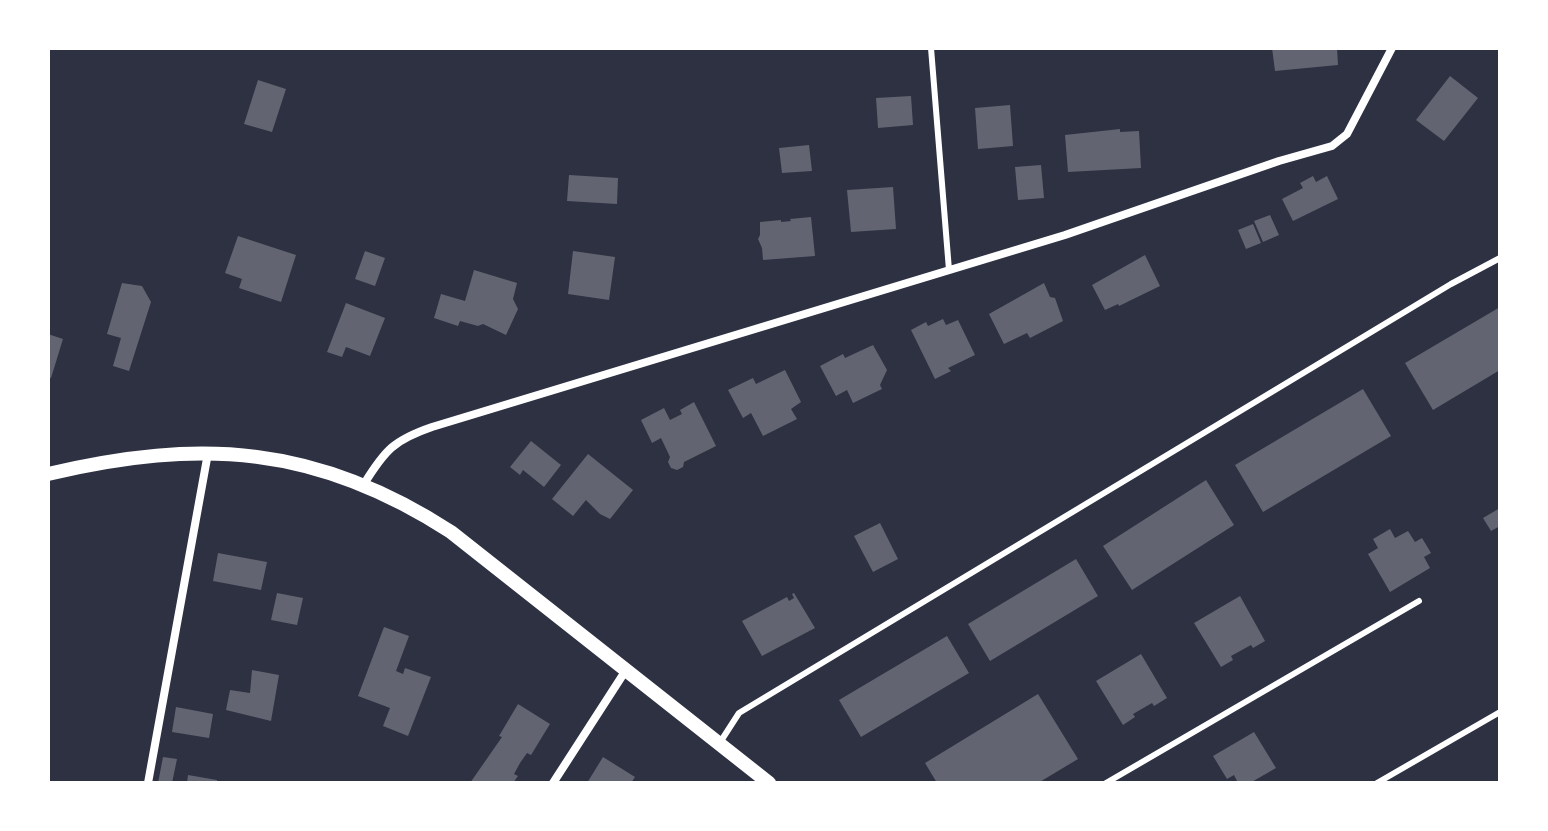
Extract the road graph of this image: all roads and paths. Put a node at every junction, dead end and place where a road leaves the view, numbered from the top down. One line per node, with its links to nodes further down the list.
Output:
1 (931, 48): 4 (lane)
2 (1392, 48): 4 (street)
3 (1500, 258): 11 (lane)
4 (949, 270): 7 (street)
5 (208, 453): 6 (street); 7 (street); 12 (street)
6 (48, 474)
7 (364, 484): 9 (street)
8 (1419, 601): 15 (lane)
9 (626, 670): 11 (street); 13 (street)
10 (1500, 712): 16 (lane)
11 (719, 744): 14 (street)
12 (148, 783)
13 (553, 783)
14 (769, 783)
15 (1106, 783)
16 (1377, 783)

